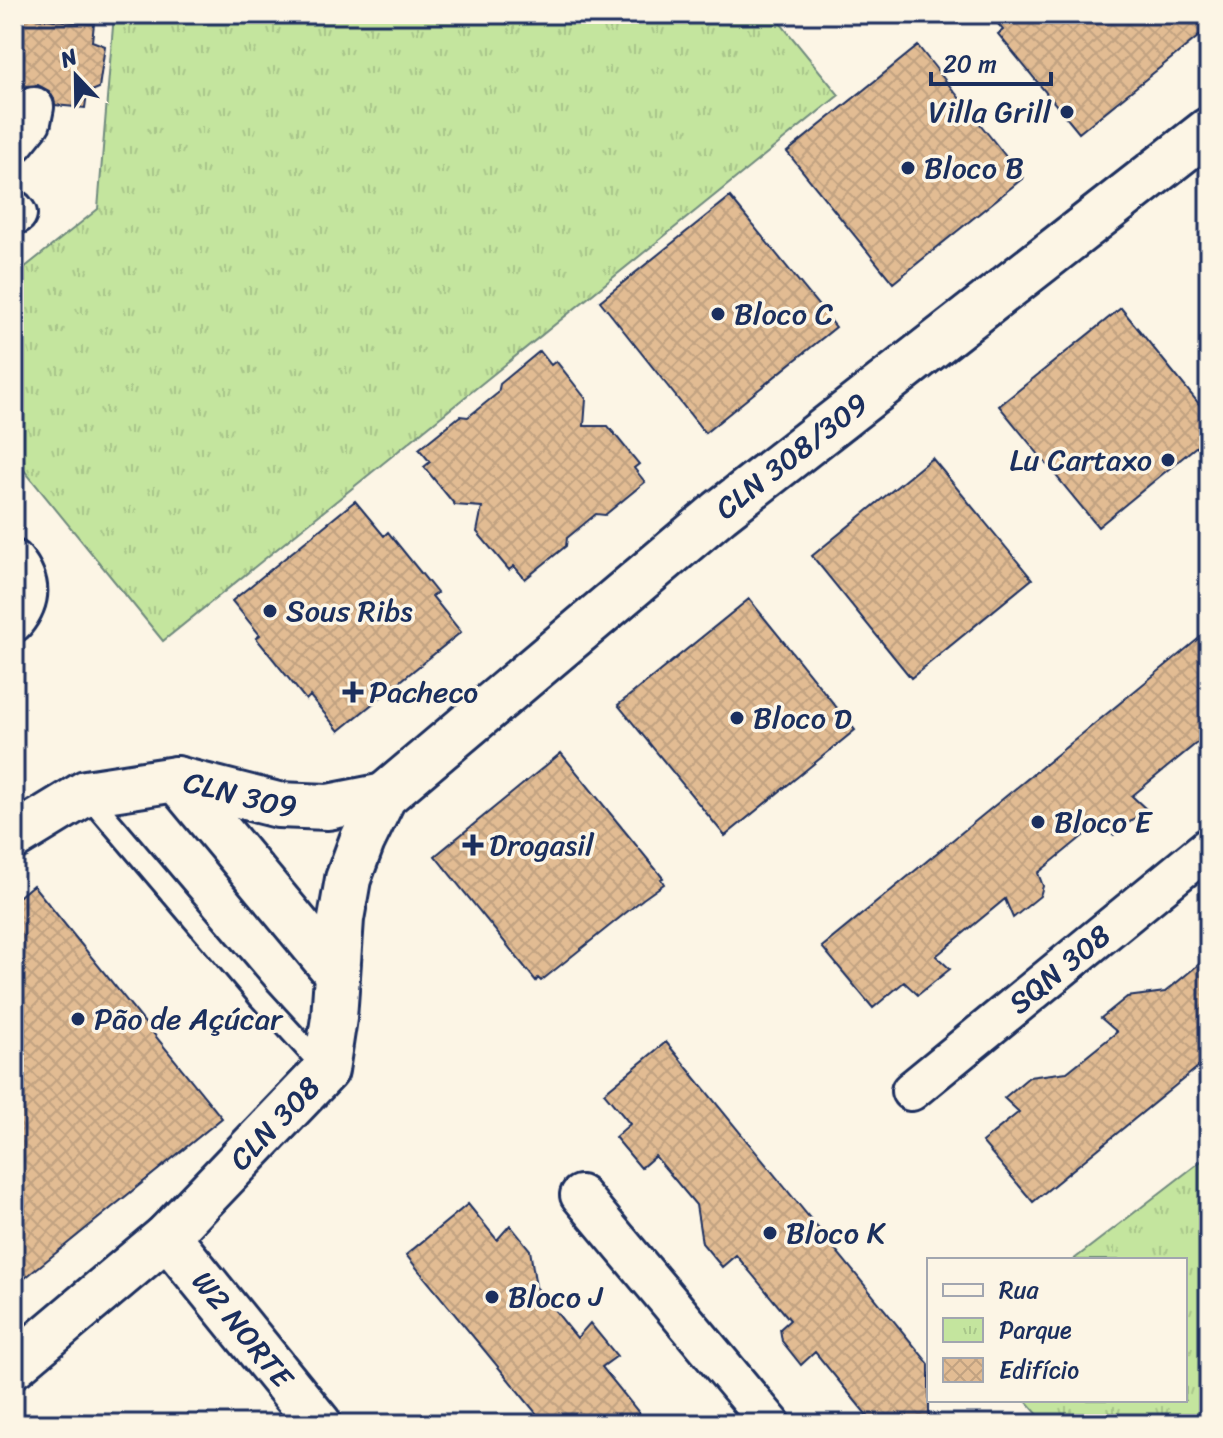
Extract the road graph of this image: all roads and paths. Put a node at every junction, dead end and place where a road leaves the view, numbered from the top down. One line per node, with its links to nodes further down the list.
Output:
1 (34, 107): 3 (street)
2 (1209, 130): 8 (street, CLN 308/309)
3 (14, 143)
4 (14, 560): 5 (street)
5 (14, 622)
6 (176, 779): 7 (street, CLN 309); 8 (street, CLN 309); 11 (street)
7 (86, 793): 9 (street, CLN 309); 12 (lane)
8 (384, 796): 11 (street, CLN 308)
9 (14, 837)
10 (1209, 847): 13 (street, SQN 308)
11 (336, 972): 12 (street, CLN 308)
12 (326, 1070): 15 (street, CLN 308)
13 (911, 1091)
14 (580, 1195): 18 (street)
15 (167, 1236): 16 (street, CLN 308); 17 (street, W2 NORTE)
16 (14, 1365)
17 (319, 1424)
18 (771, 1424)

